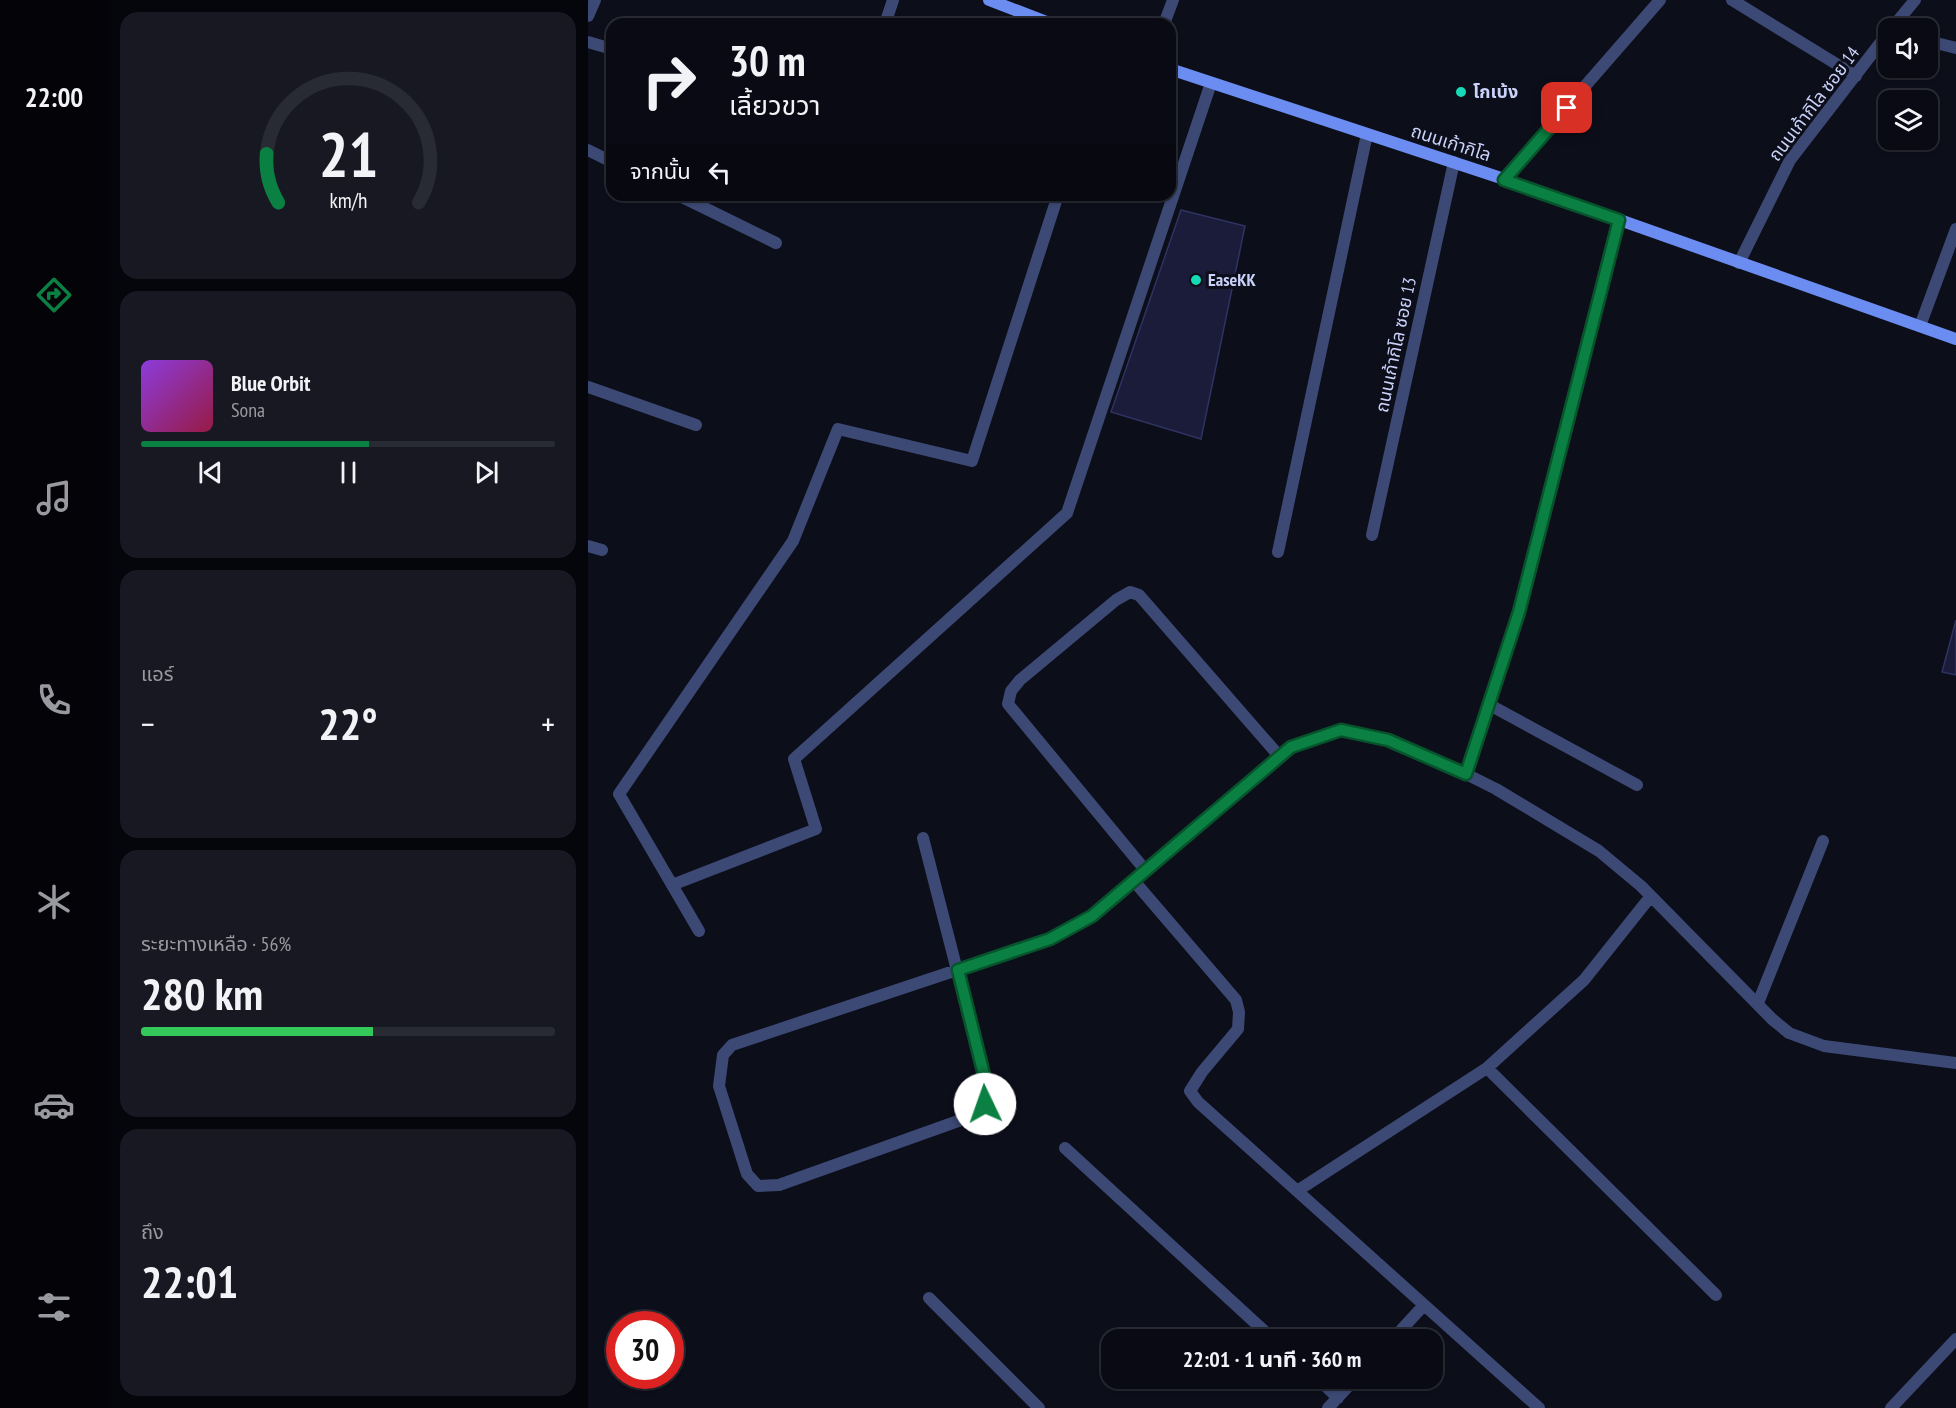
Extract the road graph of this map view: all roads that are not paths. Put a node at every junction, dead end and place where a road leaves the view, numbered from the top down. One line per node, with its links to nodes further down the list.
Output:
1 (595, 0): 8 (street)
2 (893, 0): 9 (street)
3 (989, 0): 10 (main road)
4 (1173, 0): 11 (street)
5 (1660, 0): 26 (street)
6 (1732, 0): 19 (street)
7 (1915, 0): 12 (street)
8 (588, 16)
9 (887, 18)
10 (1036, 18)
11 (1166, 18)
12 (1900, 18)
13 (588, 42): 16 (street)
14 (1938, 44): 17 (street)
15 (1878, 46): 19 (street, ถนนเก้ากิโล ซอย 14)
16 (606, 47)
17 (1956, 48)
18 (1176, 71): 20 (main road, ถนนเก้ากิโล)
19 (1856, 76): 33 (street, ถนนเก้ากิโล ซอย 14)
20 (1211, 83): 21 (main road, ถนนเก้ากิโล); 25 (street)
21 (1367, 134): 24 (main road, ถนนเก้ากิโล); 41 (street)
22 (588, 150): 23 (street)
23 (606, 159)
24 (1454, 162): 26 (main road, ถนนเก้ากิโล); 38 (street, ถนนเก้ากิโล ซอย 13)
25 (1176, 179)
26 (1504, 180): 30 (main road, ถนนเก้ากิโล)
27 (690, 201): 32 (street)
28 (1056, 201): 50 (street)
29 (1168, 201): 50 (street)
30 (1619, 220): 33 (main road, ถนนเก้ากิโล); 42 (street)
31 (1956, 229): 34 (street)
32 (776, 243)
33 (1739, 262): 34 (main road, ถนนเก้ากิโล)
34 (1920, 326): 35 (main road, ถนนเก้ากิโล)
35 (1956, 339)
36 (588, 387): 37 (street)
37 (696, 425)
38 (1372, 535)
39 (588, 546): 40 (street)
40 (602, 550)
41 (1278, 552)
42 (1488, 704): 44 (street); 45 (street)
43 (1280, 757): 44 (street); 48 (street); 48 (street)
44 (1466, 774): 51 (street)
45 (1637, 785)
46 (923, 838): 53 (street)
47 (1823, 841): 54 (street)
48 (1146, 871): 49 (street)
49 (1134, 881): 53 (street); 58 (street)
50 (672, 885): 52 (street)
51 (1652, 896): 54 (street); 56 (street)
52 (699, 931)
53 (958, 970): 53 (street)
54 (1758, 1003): 55 (street)
55 (1956, 1063)
56 (1487, 1068): 58 (street); 59 (street)
57 (1065, 1148): 62 (street)
58 (1297, 1191): 61 (street)
59 (1716, 1295)
60 (929, 1298): 68 (street)
61 (1424, 1305): 63 (street); 70 (street)
62 (1262, 1329)
63 (1402, 1329)
64 (1956, 1339): 71 (street)
65 (1329, 1389): 67 (street)
66 (1346, 1389): 67 (street)
67 (1338, 1398): 69 (street)
68 (1039, 1408)
69 (1328, 1408)
70 (1539, 1408)
71 (1891, 1408)

